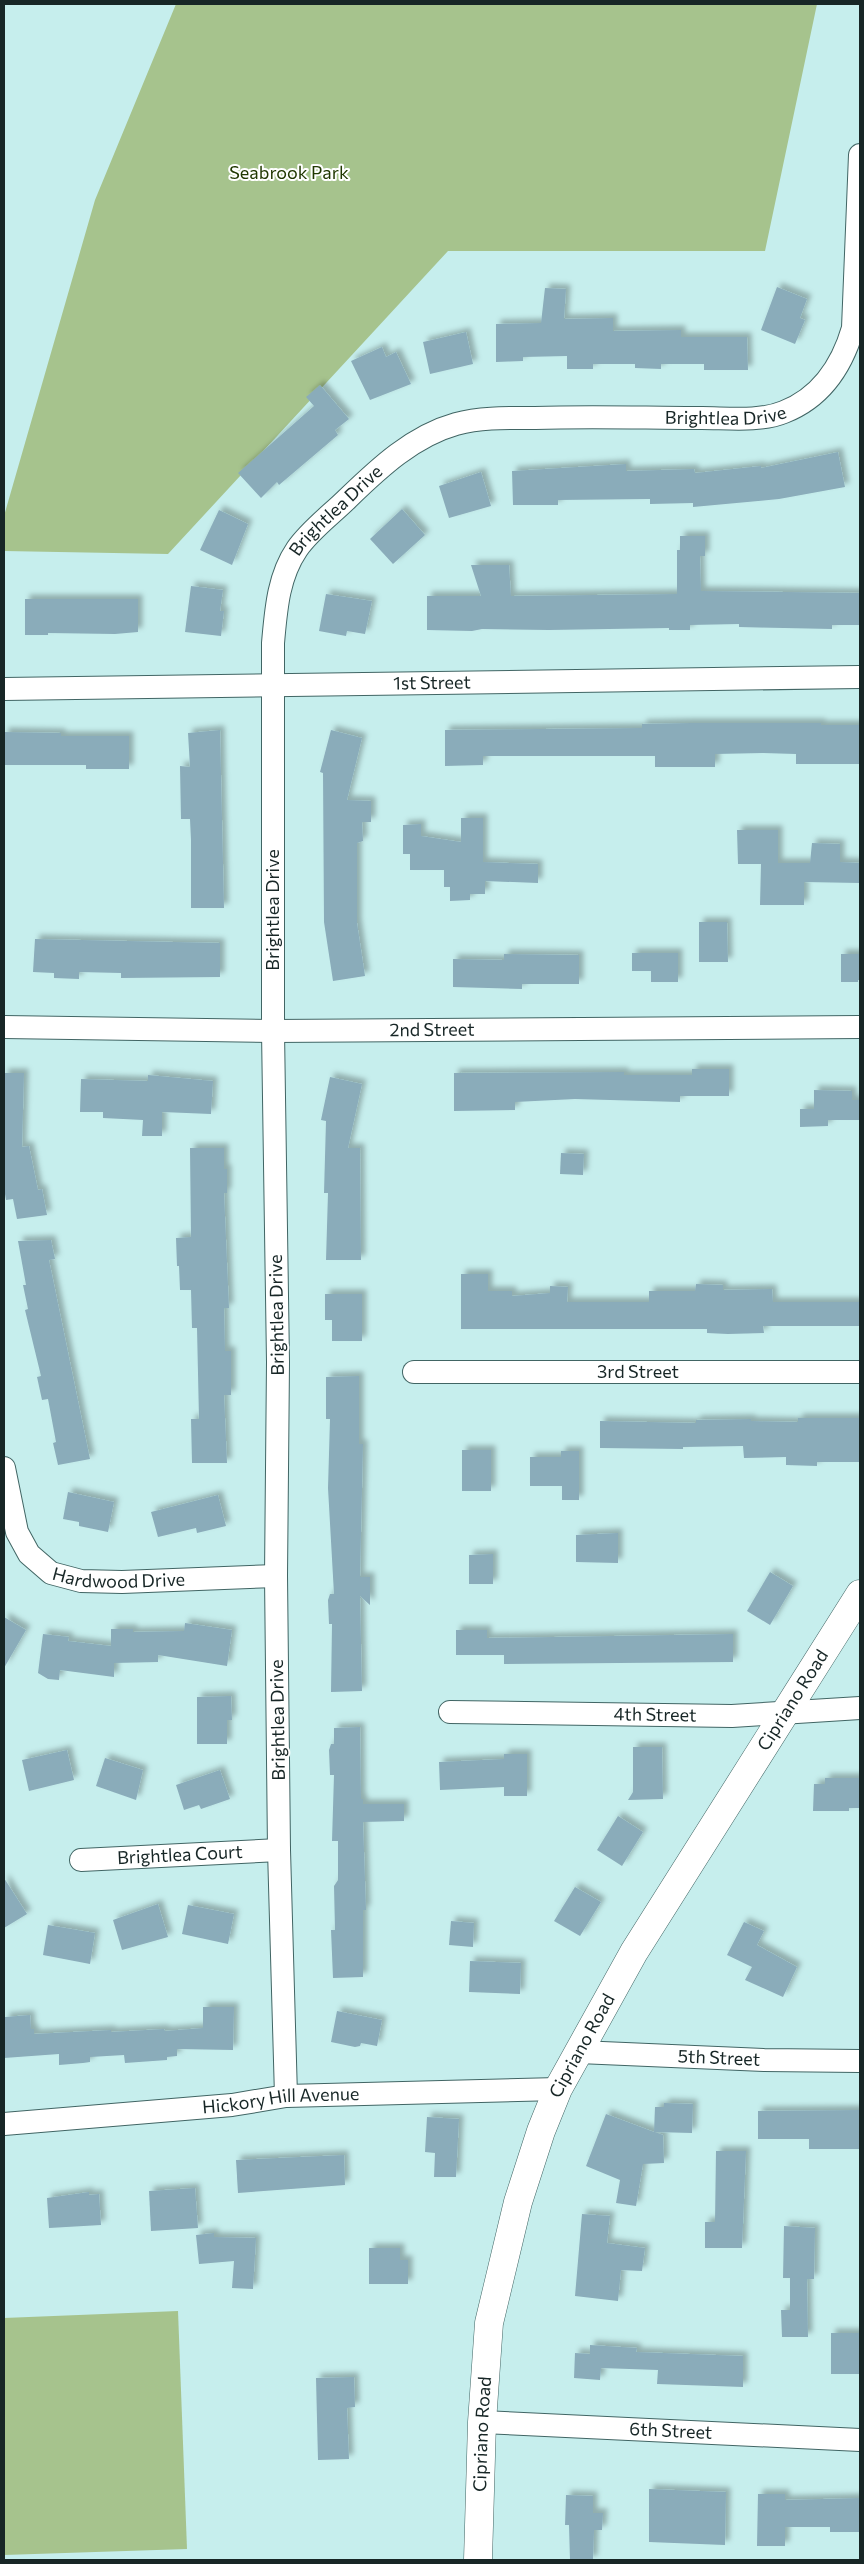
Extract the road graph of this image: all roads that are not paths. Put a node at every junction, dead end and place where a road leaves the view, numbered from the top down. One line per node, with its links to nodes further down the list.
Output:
1 (860, 155): 3 (street, Brightlea Drive)
2 (860, 677): 3 (street, 1st Street)
3 (273, 683): 4 (street, 1st Street); 7 (street, Brightlea Drive)
4 (4, 689)
5 (4, 1027): 7 (street, 2nd Street)
6 (860, 1027): 7 (street, 2nd Street)
7 (273, 1031): 11 (street, Brightlea Drive)
8 (414, 1372): 9 (street, 3rd Street)
9 (860, 1372)
10 (4, 1468): 11 (street, Hardwood Drive)
11 (276, 1576): 16 (street, Brightlea Drive)
12 (860, 1594): 15 (street, Cipriano Road)
13 (860, 1708): 15 (street, 4th Street)
14 (450, 1712): 15 (street, 4th Street)
15 (784, 1712): 18 (street, Cipriano Road)
16 (279, 1850): 17 (street, Brightlea Court); 21 (street, Brightlea Drive)
17 (81, 1860)
18 (578, 2052): 19 (street, 5th Street); 20 (street, Cipriano Road)
19 (860, 2061)
20 (558, 2089): 21 (street, Hickory Hill Avenue); 23 (street, Cipriano Road)
21 (286, 2096): 22 (street, Hickory Hill Avenue)
22 (4, 2124)
23 (482, 2422): 24 (street, 6th Street); 25 (street, Cipriano Road)
24 (860, 2440)
25 (478, 2560)

